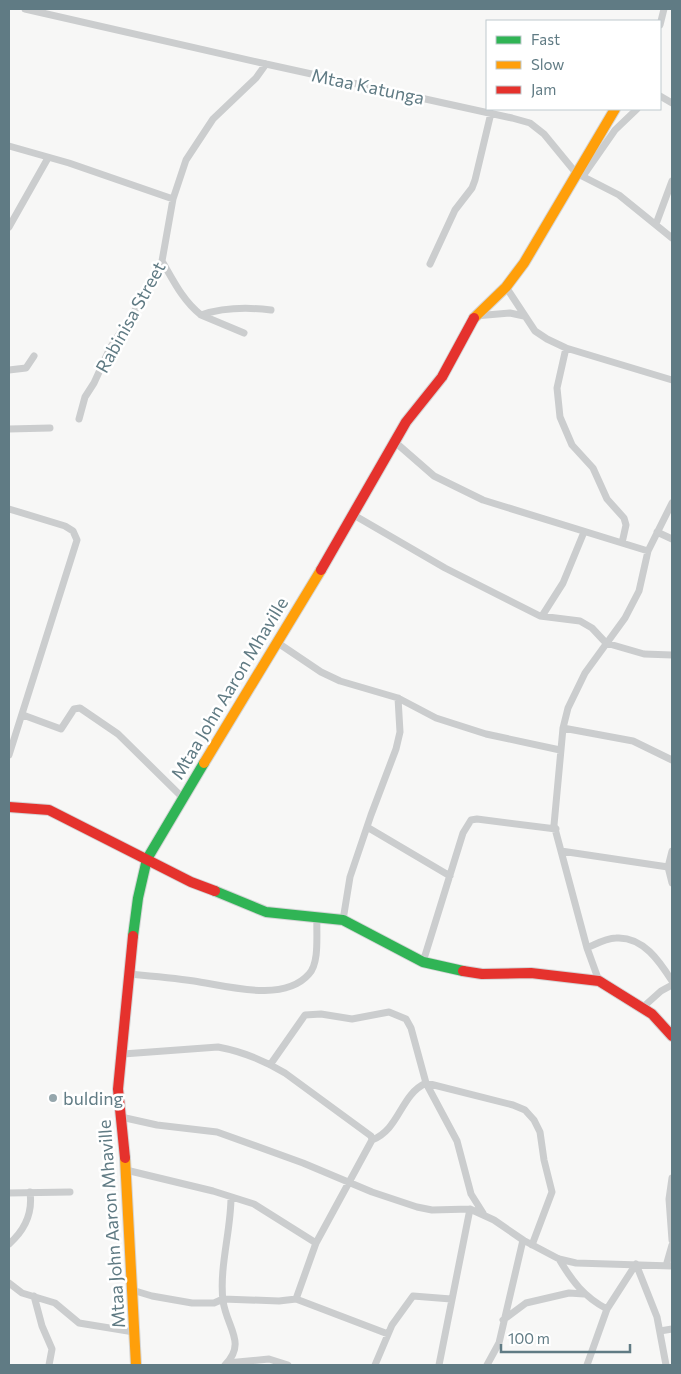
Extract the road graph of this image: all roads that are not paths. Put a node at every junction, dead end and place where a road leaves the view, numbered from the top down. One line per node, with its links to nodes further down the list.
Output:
1 (25, 9): 2 (street, Mtaa Katunga)
2 (266, 64): 7 (street, Mtaa Katunga); 12 (street, Rabinisa Street)
3 (661, 97): 4 (street)
4 (672, 103)
5 (614, 110): 10 (street, Mtaa John Aaron Mhaville)
6 (636, 110): 10 (street)
7 (491, 113): 10 (street, Mtaa Katunga); 17 (street)
8 (9, 146): 9 (street)
9 (48, 158): 12 (street); 14 (street)
10 (579, 175): 13 (street, Mtaa Katunga); 18 (street, Mtaa John Aaron Mhaville)
11 (672, 181): 13 (street)
12 (173, 199): 16 (street, Rabinisa Street)
13 (656, 224): 15 (street, Mtaa Katunga)
14 (9, 226)
15 (672, 238)
16 (162, 261): 20 (street); 28 (street, Rabinisa Street)
17 (430, 264)
18 (506, 287): 21 (street, Mtaa John Aaron Mhaville); 22 (street)
19 (271, 310): 20 (street)
20 (201, 314): 23 (street)
21 (475, 316): 22 (street); 31 (street, Mtaa John Aaron Mhaville)
22 (524, 316): 24 (street)
23 (244, 333)
24 (566, 348): 27 (street); 38 (street)
25 (34, 356): 26 (street)
26 (9, 370)
27 (672, 380)
28 (79, 419)
29 (50, 428): 30 (street)
30 (9, 430)
31 (395, 442): 34 (street, Mtaa John Aaron Mhaville); 35 (street)
32 (672, 503): 36 (street)
33 (9, 509): 45 (street)
34 (352, 514): 40 (street); 41 (street, Mtaa John Aaron Mhaville)
35 (584, 532): 38 (street); 40 (street)
36 (657, 532): 37 (street); 39 (street)
37 (672, 539)
38 (622, 543): 39 (street)
39 (648, 551): 42 (street)
40 (542, 616): 42 (street)
41 (278, 643): 44 (street); 50 (street, Mtaa John Aaron Mhaville)
42 (606, 643): 43 (street); 46 (street)
43 (672, 655)
44 (398, 698): 47 (street); 52 (street)
45 (23, 715): 48 (street); 50 (street)
46 (563, 728): 47 (street); 49 (street)
47 (560, 750): 53 (street)
48 (9, 756)
49 (672, 760)
50 (182, 798): 56 (street, Mtaa John Aaron Mhaville)
51 (9, 807): 56 (street)
52 (367, 827): 58 (street); 61 (street)
53 (556, 829): 54 (street); 58 (street)
54 (561, 851): 57 (street); 62 (street)
55 (672, 851): 57 (street)
56 (146, 859): 60 (street); 64 (street, Mtaa John Aaron Mhaville)
57 (668, 867): 59 (street)
58 (450, 876): 63 (street)
59 (672, 883)
60 (317, 918): 61 (street); 64 (street)
61 (343, 920): 63 (street)
62 (587, 948): 65 (street); 66 (street)
63 (423, 962): 65 (street)
64 (129, 974): 69 (street, Mtaa John Aaron Mhaville)
65 (599, 981): 67 (street)
66 (672, 981): 67 (street)
67 (642, 1008): 68 (street)
68 (672, 1036)
69 (123, 1054): 70 (street); 72 (street, Mtaa John Aaron Mhaville)
70 (270, 1065): 71 (street); 73 (street)
71 (426, 1082): 73 (street); 82 (street); 88 (street)
72 (120, 1117): 74 (street, Mtaa John Aaron Mhaville); 76 (street)
73 (372, 1140): 76 (street)
74 (126, 1170): 80 (street); 93 (street, Mtaa John Aaron Mhaville)
75 (672, 1178): 84 (street)
76 (348, 1182): 81 (street); 85 (street)
77 (30, 1192): 78 (street); 79 (street); 86 (street)
78 (70, 1192)
79 (9, 1193)
80 (230, 1197): 85 (street); 96 (street)
81 (470, 1209): 82 (street); 98 (street)
82 (483, 1214): 83 (street)
83 (523, 1240): 88 (street); 100 (street)
84 (672, 1240)
85 (316, 1243): 97 (street)
86 (9, 1244)
87 (672, 1244): 91 (street)
88 (532, 1245): 89 (street)
89 (559, 1259): 90 (street); 94 (street)
90 (636, 1264): 91 (street); 99 (street); 102 (street)
91 (669, 1266)
92 (9, 1283): 95 (street)
93 (132, 1290): 96 (street); 103 (street, Mtaa John Aaron Mhaville)
94 (584, 1294): 99 (street); 100 (street)
95 (34, 1296): 103 (street); 106 (street)
96 (223, 1299): 97 (street); 105 (street)
97 (296, 1299): 104 (street)
98 (451, 1299): 104 (street); 110 (street)
99 (607, 1310): 112 (street)
100 (503, 1320): 111 (street)
101 (672, 1329): 102 (street)
102 (660, 1331): 113 (street)
103 (134, 1332): 107 (street, Mtaa John Aaron Mhaville)
104 (388, 1334): 109 (street)
105 (226, 1364): 108 (street)
106 (49, 1365)
107 (136, 1365)
108 (288, 1365)
109 (375, 1365)
110 (438, 1365)
111 (487, 1365)
112 (588, 1365)
113 (666, 1365)

